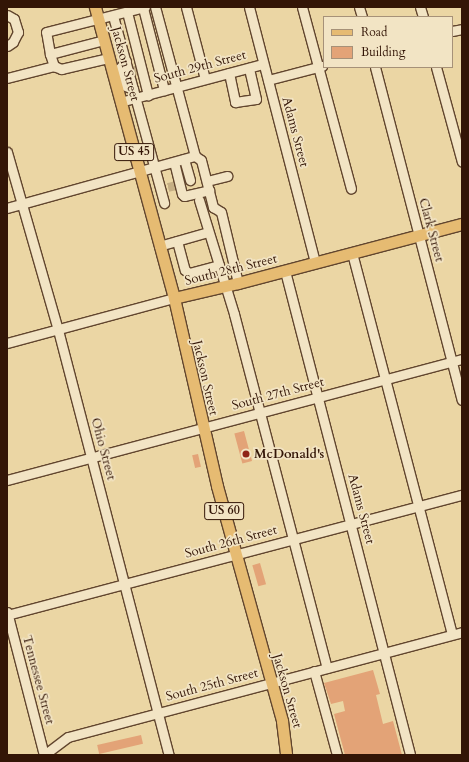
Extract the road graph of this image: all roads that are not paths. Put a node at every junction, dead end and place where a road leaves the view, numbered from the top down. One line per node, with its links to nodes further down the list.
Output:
1 (95, 7): 10 (main road, Jackson Street / US 45)
2 (144, 7): 8 (street); 26 (street)
3 (156, 7): 25 (street)
4 (186, 7): 23 (street)
5 (248, 7): 15 (street, Adams Street)
6 (302, 7): 16 (street)
7 (114, 12): 8 (street); 10 (street); 21 (street)
8 (127, 12): 21 (street)
9 (7, 15): 12 (street)
10 (98, 20): 11 (main road, Jackson Street / US 45); 14 (street)
11 (104, 40): 13 (main road, Jackson Street / US 45); 14 (street)
12 (7, 46)
13 (108, 58): 14 (street); 27 (main road, Jackson Street / US 45)
14 (52, 59): 22 (street)
15 (263, 64): 17 (street, South 29th Street); 24 (street, Adams Street)
16 (321, 66): 24 (street); 39 (street)
17 (249, 68): 20 (street, South 29th Street); 20 (street)
18 (375, 68): 47 (street, Clark Street)
19 (436, 68): 32 (street)
20 (229, 73): 23 (street, South 29th Street)
21 (135, 76): 26 (street, South 29th Street); 27 (street, South 29th Street); 33 (street)
22 (7, 78)
23 (205, 79): 25 (street, South 29th Street)
24 (268, 80): 51 (street, Adams Street)
25 (177, 87): 26 (street, South 29th Street); 29 (street)
26 (164, 90)
27 (120, 102): 34 (main road, Jackson Street / US 45)
28 (7, 152): 42 (street, Ohio Street)
29 (195, 156): 30 (street); 38 (street)
30 (184, 159): 31 (street); 36 (street)
31 (174, 162): 33 (street); 37 (street)
32 (462, 162)
33 (155, 167): 34 (street); 37 (street)
34 (139, 172): 40 (main road, Jackson Street / US 45); 42 (street)
35 (227, 176): 38 (street)
36 (190, 180)
37 (171, 186): 40 (street); 41 (street); 43 (street)
38 (208, 186): 41 (street); 54 (street)
39 (351, 188)
40 (145, 194): 49 (main road, Jackson Street / US 45)
41 (195, 195): 46 (street)
42 (22, 203): 44 (street); 57 (street, Ohio Street)
43 (164, 203)
44 (7, 208)
45 (462, 224): 47 (main road, South 28th Street)
46 (208, 232): 48 (street); 52 (street)
47 (419, 236): 50 (main road, South 28th Street); 60 (street, Clark Street)
48 (177, 241): 49 (street); 52 (street)
49 (159, 246): 56 (main road, Jackson Street / US 45)
50 (352, 253): 51 (main road, South 28th Street); 61 (street)
51 (316, 263): 53 (main road, South 28th Street)
52 (219, 266): 55 (street)
53 (285, 271): 54 (main road, South 28th Street); 62 (street, Adams Street)
54 (238, 283): 55 (main road, South 28th Street)
55 (226, 286): 56 (main road, South 28th Street); 64 (street)
56 (174, 298): 57 (street, South 28th Street); 65 (main road, Jackson Street / US 60)
57 (58, 330): 58 (street, South 28th Street); 66 (street, Ohio Street)
58 (7, 343)
59 (462, 359): 60 (street, South 27th Street)
60 (452, 362): 61 (street, South 27th Street); 63 (street, Clark Street)
61 (385, 379): 62 (street, South 27th Street); 69 (street)
62 (318, 397): 64 (street, South 27th Street); 70 (street, Adams Street)
63 (462, 400)
64 (260, 413): 65 (street, South 27th Street); 71 (street)
65 (202, 428): 66 (street, South 27th Street); 72 (main road, Jackson Street / US 60)
66 (92, 457): 67 (street, South 27th Street); 73 (street, Ohio Street)
67 (7, 480)
68 (462, 494): 69 (street, South 26th Street)
69 (418, 506): 70 (street, South 26th Street); 76 (street)
70 (351, 524): 71 (street, South 26th Street); 77 (street, Adams Street)
71 (293, 540): 72 (street, South 26th Street); 78 (street)
72 (236, 554): 73 (street, South 26th Street); 80 (main road, Jackson Street / US 60)
73 (125, 584): 74 (street, South 26th Street); 81 (street, Ohio Street)
74 (7, 614): 83 (street, Tennessee Street)
75 (462, 632): 76 (street, South 25th Street)
76 (452, 634): 77 (street, South 25th Street)
77 (385, 653): 78 (street, South 25th Street); 88 (street, Adams Street)
78 (327, 668): 79 (street, South 25th Street)
79 (314, 672): 80 (street, South 25th Street); 87 (street)
80 (270, 683): 81 (street, South 25th Street); 82 (main road, Jackson Street / US 60)
81 (158, 712): 83 (street, South 25th Street); 84 (street, Ohio Street)
82 (282, 721): 85 (main road, US 60); 86 (street, Jackson Street)
83 (46, 754)
84 (169, 755)
85 (286, 755)
86 (291, 755)
87 (337, 755)
88 (410, 755)

